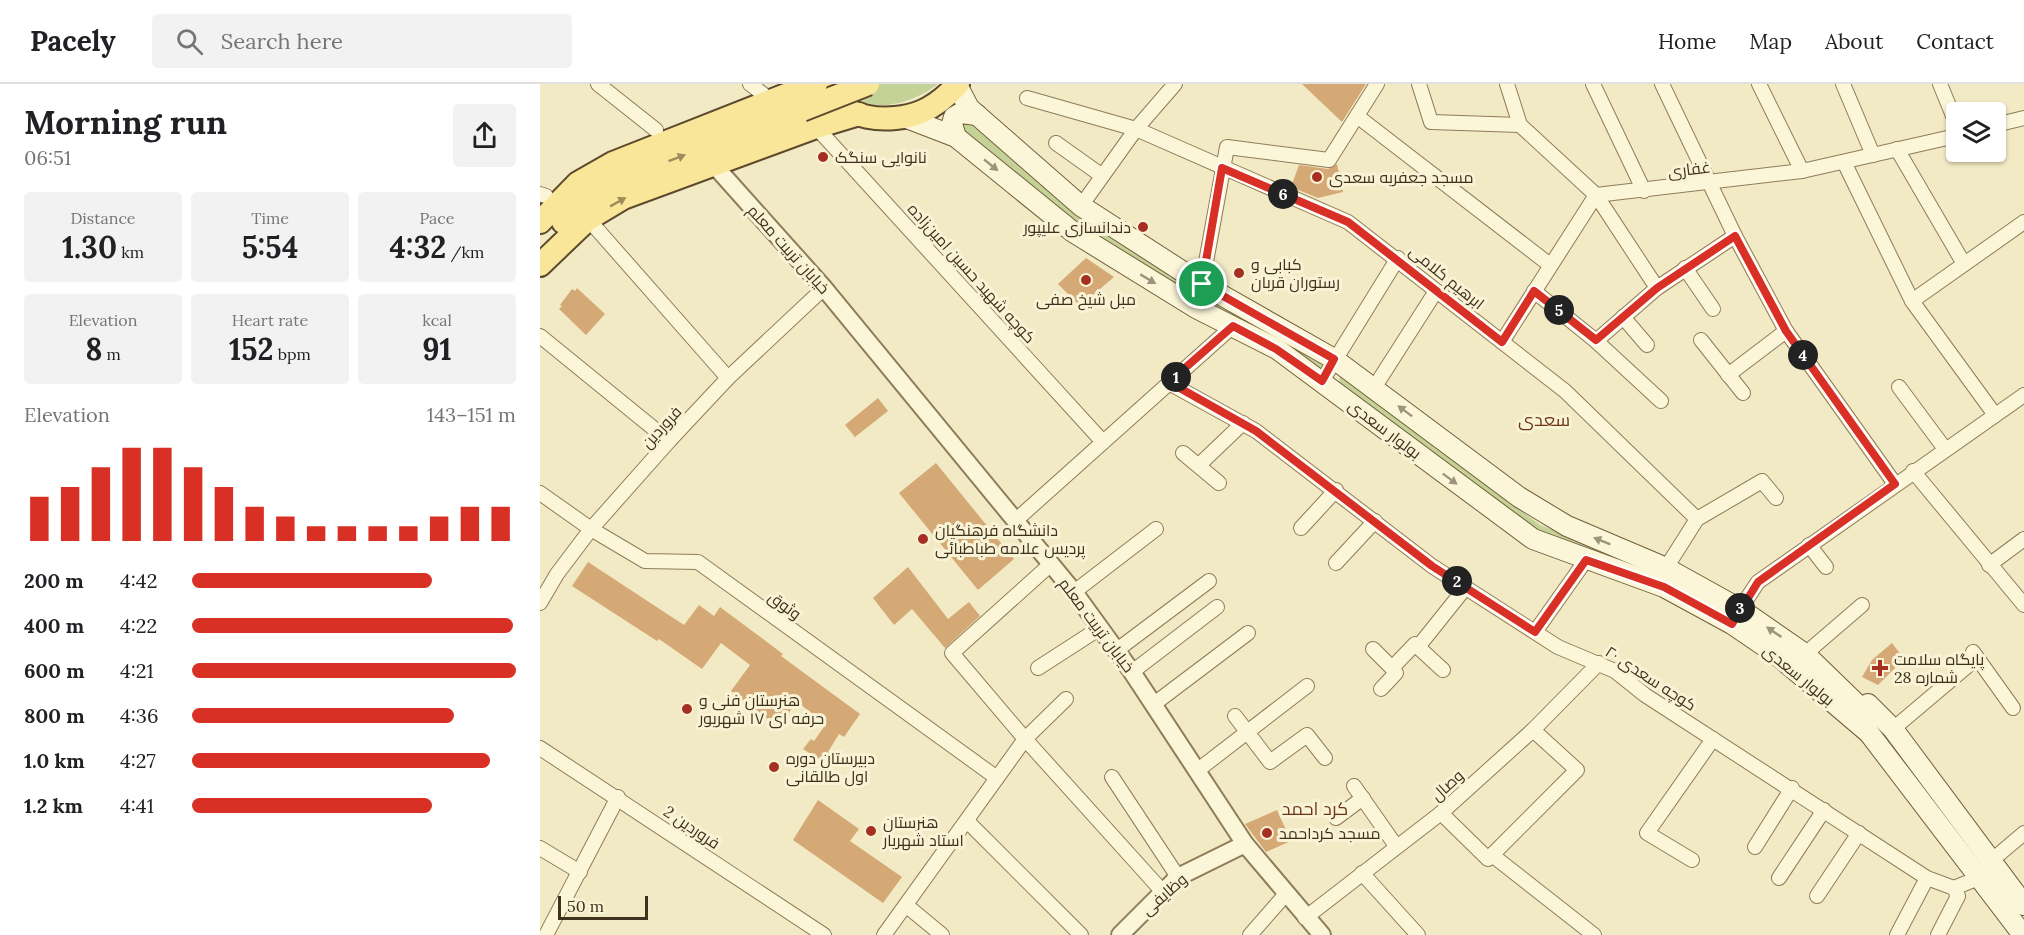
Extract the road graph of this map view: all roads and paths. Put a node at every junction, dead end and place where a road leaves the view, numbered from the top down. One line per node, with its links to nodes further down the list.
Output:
1 (598, 84): 26 (street)
2 (829, 84): 18 (main road)
3 (868, 84): 15 (main road, bridge)
4 (1175, 84): 25 (street)
5 (1377, 84): 20 (street)
6 (1419, 84): 24 (street)
7 (1507, 84): 24 (street)
8 (1593, 84): 38 (street)
9 (1662, 84): 37 (street)
10 (1759, 84): 35 (street)
11 (1843, 84): 31 (street)
12 (1940, 84): 17 (street)
13 (958, 85): 19 (main road, بولوار سعدی); 21 (main road)
14 (757, 89): 15 (main road); 26 (main road)
15 (803, 97): 18 (main road); 33 (main road); 41 (main road); 79 (street, کوچه شهید حسین امین‌زاده)
16 (1027, 98): 25 (street, ابرهیم کلامی)
17 (1947, 102)
18 (859, 114): 21 (main road)
19 (977, 115): 27 (main road); 40 (main road, بولوار سعدی)
20 (1356, 116): 34 (street); 49 (street)
21 (904, 117): 27 (main road, بولوار سعدی)
22 (2024, 118): 23 (street)
23 (2006, 122)
24 (1520, 125): 39 (street)
25 (1136, 129): 34 (street, ابرهیم کلامی); 36 (street)
26 (656, 130): 41 (main road)
27 (956, 136): 59 (main road, بولوار سعدی, one-way to 59)
28 (1946, 138): 30 (street, غفاری)
29 (1056, 143): 36 (street)
30 (1897, 149): 31 (street, غفاری); 47 (street)
31 (1873, 155): 32 (street, غفاری)
32 (1844, 162): 35 (street, غفاری); 56 (street)
33 (714, 165): 42 (main road, one-way to 33); 52 (street, خیابان تربیت معلم)
34 (1222, 168): 46 (street, ابرهیم کلامی); 51 (street)
35 (1802, 171): 37 (street, غفاری)
36 (1101, 175): 40 (street)
37 (1711, 183): 38 (street, غفاری); 44 (street)
38 (1644, 190): 39 (street, غفاری)
39 (1596, 195): 49 (street); 53 (street)
40 (1082, 206): 51 (main road, بولوار سعدی)
41 (544, 210): 45 (main road)
42 (588, 219): 48 (main road); 68 (street)
43 (2024, 222): 47 (street)
44 (1735, 236): 50 (street); 60 (street)
45 (540, 253)
46 (1398, 258): 54 (street, ابرهیم کلامی); 66 (street)
47 (1964, 264): 56 (street)
48 (540, 265)
49 (1550, 265): 55 (street)
50 (1685, 268): 53 (street); 57 (street)
51 (1202, 284): 66 (main road, بولوار سعدی)
52 (824, 288): 68 (street, فروردین); 91 (street, خیابان تربیت معلم)
53 (1657, 288): 58 (street)
54 (1436, 291): 64 (street, ابرهیم کلامی); 71 (street)
55 (1534, 291): 62 (street); 64 (street)
56 (1912, 301): 76 (street)
57 (1713, 309)
58 (1623, 318): 62 (street); 65 (street)
59 (1233, 326): 69 (main road, بولوار سعدی); 70 (street)
60 (1786, 331): 67 (street); 85 (street)
61 (540, 336): 78 (street)
62 (1596, 340): 75 (street)
63 (1701, 340): 67 (street)
64 (1502, 342): 89 (street, ابرهیم کلامی)
65 (1647, 345)
66 (1334, 359): 69 (street); 71 (main road, بولوار سعدی)
67 (1728, 375): 73 (street)
68 (728, 378): 78 (street, فروردین)
69 (1322, 381): 97 (main road, بولوار سعدی, one-way to 97)
70 (1169, 382): 77 (street, کوچه سعدی ۲۰); 79 (street)
71 (1374, 387): 102 (main road, بولوار سعدی, one-way to 71)
72 (1899, 387): 80 (street)
73 (1743, 393)
74 (2023, 397): 76 (street)
75 (1661, 401)
76 (1995, 415): 80 (street)
77 (1243, 423): 82 (street); 86 (street, کوچه سعدی ۲۰)
78 (669, 441): 93 (street, فروردین)
79 (1103, 442): 91 (street)
80 (1945, 449): 83 (street)
81 (1183, 453): 82 (street)
82 (1199, 465): 84 (street)
83 (1913, 471): 85 (street); 100 (street)
84 (1219, 483)
85 (1895, 484): 96 (street)
86 (1336, 490): 90 (street, کوچه سعدی ۲۰); 92 (street)
87 (540, 493): 93 (street, وثوق)
88 (1776, 498): 89 (street)
89 (1697, 519): 102 (street)
90 (1375, 520): 98 (street); 104 (street, کوچه سعدی ۲۰)
91 (1015, 521): 99 (street, خیابان تربیت معلم)
92 (1301, 528)
93 (591, 529): 106 (street, فروردین); 139 (street, وثوق)
94 (1156, 529): 105 (street)
95 (2024, 538): 100 (street)
96 (1809, 545): 101 (street); 110 (street)
97 (1586, 560): 110 (main road, بولوار سعدی); 112 (street)
98 (1336, 563)
99 (1051, 564): 105 (street, خیابان تربیت معلم); 134 (street)
100 (1989, 565): 108 (street)
101 (1826, 567)
102 (1666, 568): 110 (main road, بولوار سعدی)
103 (1209, 581): 116 (street)
104 (1467, 587): 112 (street, کوچه سعدی ۲۰); 114 (street)
105 (1074, 592): 111 (street, خیابان تربیت معلم)
106 (540, 603)
107 (1862, 604): 117 (street)
108 (2024, 605)
109 (1217, 607): 122 (street)
110 (1736, 616): 117 (main road, بولوار سعدی, one-way to 110); 123 (main road, بولوار سعدی)
111 (1100, 628): 116 (street, خیابان تربیت معلم); 119 (street)
112 (1535, 632): 118 (street, کوچه سعدی ۲۰)
113 (1248, 633): 127 (street)
114 (1418, 647): 120 (street); 121 (street)
115 (1373, 649): 120 (street)
116 (1117, 650): 122 (street, خیابان تربیت معلم)
117 (1805, 654): 123 (main road, بولوار سعدی)
118 (1599, 663): 131 (street, وصال); 133 (street, کوچه سعدی ۲۰)
119 (1038, 668)
120 (1392, 668): 125 (street)
121 (1443, 670)
122 (1132, 672): 127 (street, خیابان تربیت معلم)
123 (1821, 681): 130 (main road, بولوار سعدی); 162 (main road)
124 (1307, 686): 132 (street)
125 (1381, 689)
126 (1066, 699): 134 (street)
127 (1154, 704): 137 (street, خیابان تربیت معلم)
128 (2013, 708): 130 (street)
129 (1235, 716): 132 (street)
130 (1881, 729): 156 (main road); 169 (main road); 183 (main road)
131 (1533, 730): 145 (street, وصال); 154 (street)
132 (1247, 733): 136 (street); 137 (street)
133 (1713, 739): 141 (street, کوچه سعدی ۲۰); 155 (street)
134 (1025, 740): 139 (street); 163 (street)
135 (540, 748): 142 (street, فروردین 2)
136 (1325, 758)
137 (1198, 770): 150 (street, خیابان تربیت معلم)
138 (1112, 777): 159 (street)
139 (997, 778): 147 (street)
140 (1354, 786): 143 (street)
141 (1792, 788): 144 (street, کوچه سعدی ۲۰); 153 (street)
142 (618, 797): 157 (street); 171 (street, فروردین 2)
143 (1363, 798): 146 (street); 151 (street)
144 (1824, 810): 148 (street, کوچه سعدی ۲۰); 160 (street)
145 (1441, 813): 151 (street, وصال); 154 (street)
146 (1336, 818)
147 (967, 821): 167 (street); 174 (street)
148 (1859, 833): 161 (street, کوچه سعدی ۲۰); 165 (street)
149 (2024, 833): 156 (street)
150 (1245, 844): 159 (street, وظایفی); 164 (street, خیابان تربیت معلم)
151 (1396, 846): 158 (street, وصال)
152 (540, 848): 157 (street)
153 (1755, 848)
154 (1492, 855): 179 (street)
155 (1692, 860)
156 (1991, 861): 166 (main road)
157 (580, 872): 170 (street)
158 (1362, 873): 168 (street, وصال); 178 (street)
159 (1178, 877): 163 (street, وظایفی)
160 (1779, 878)
161 (1927, 878): 162 (street, کوچه سعدی ۲۰); 180 (street)
162 (1963, 885): 181 (street); 182 (main road)
163 (1163, 891): 175 (street, وظایفی)
164 (1285, 895): 168 (street, خیابان تربیت معلم); 176 (street)
165 (1818, 896)
166 (2024, 905)
167 (907, 906): 172 (street); 173 (street)
168 (1305, 918): 177 (street, خیابان تربیت معلم)
169 (2024, 919)
170 (546, 935)
171 (824, 935)
172 (884, 935)
173 (942, 935)
174 (1081, 935)
175 (1120, 935)
176 (1250, 935)
177 (1322, 935)
178 (1418, 935)
179 (1594, 935)
180 (1897, 935)
181 (1938, 935)
182 (2012, 935)
183 (2023, 935)

